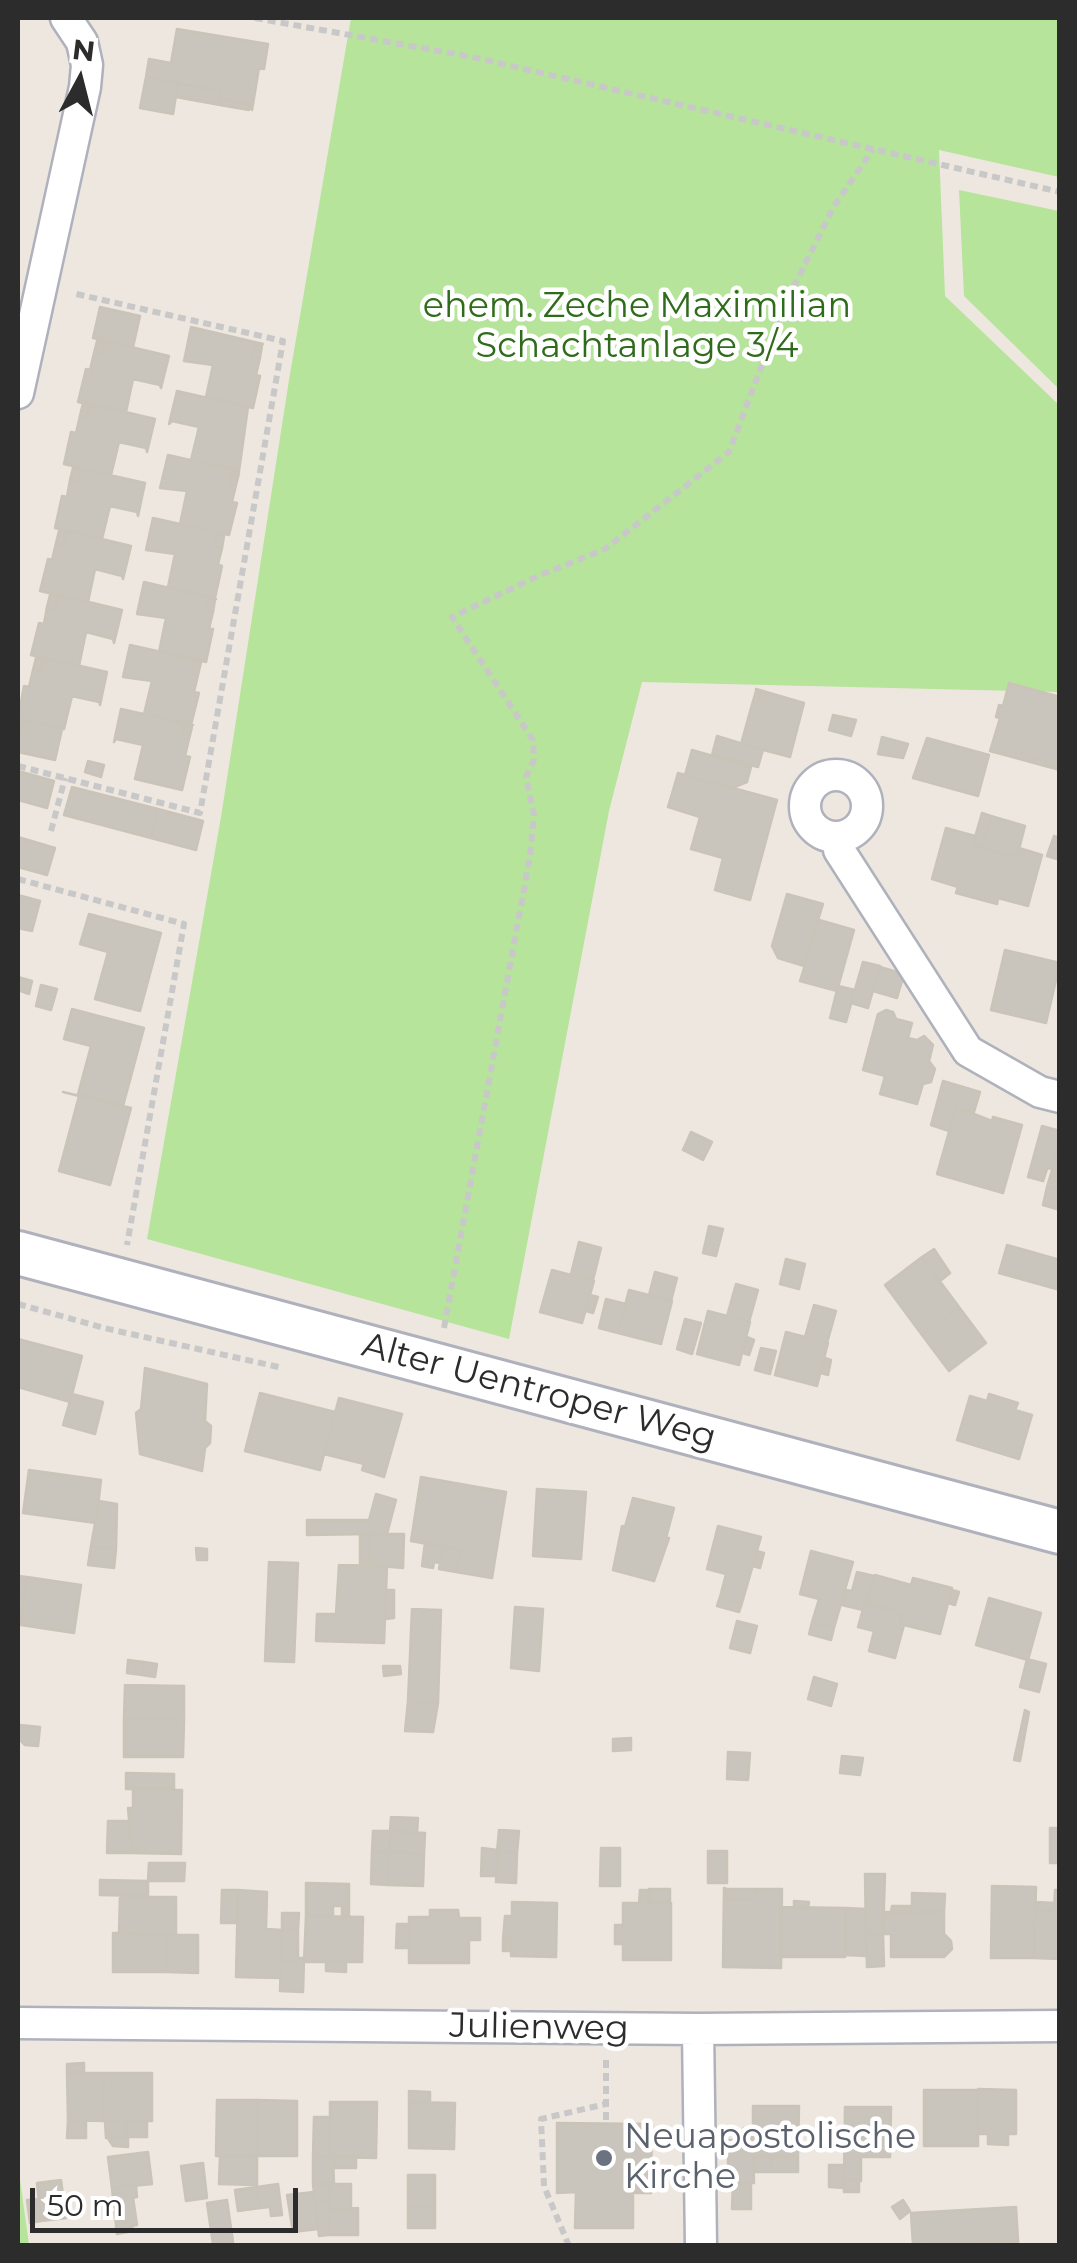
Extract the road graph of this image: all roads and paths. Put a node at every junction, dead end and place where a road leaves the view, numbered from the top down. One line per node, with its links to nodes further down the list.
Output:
1 (66, 18): 5 (street)
2 (255, 18): 3 (path)
3 (873, 148): 4 (path); 15 (path)
4 (1060, 192)
5 (41, 286): 6 (street); 8 (path)
6 (18, 393)
7 (18, 766): 8 (path)
8 (65, 778): 9 (path)
9 (51, 831)
10 (841, 837): 12 (street)
11 (18, 878): 13 (path)
12 (1060, 1097)
13 (127, 1245)
14 (18, 1253): 16 (street, Alter Uentroper Weg)
15 (444, 1329)
16 (1060, 1532)
17 (18, 2023): 19 (street, Julienweg)
18 (1060, 2026): 20 (street, Julienweg)
19 (606, 2028): 20 (street, Julienweg); 21 (path)
20 (698, 2030): 24 (street)
21 (606, 2104): 22 (path); 23 (path)
22 (606, 2124)
23 (569, 2246)
24 (700, 2246)

